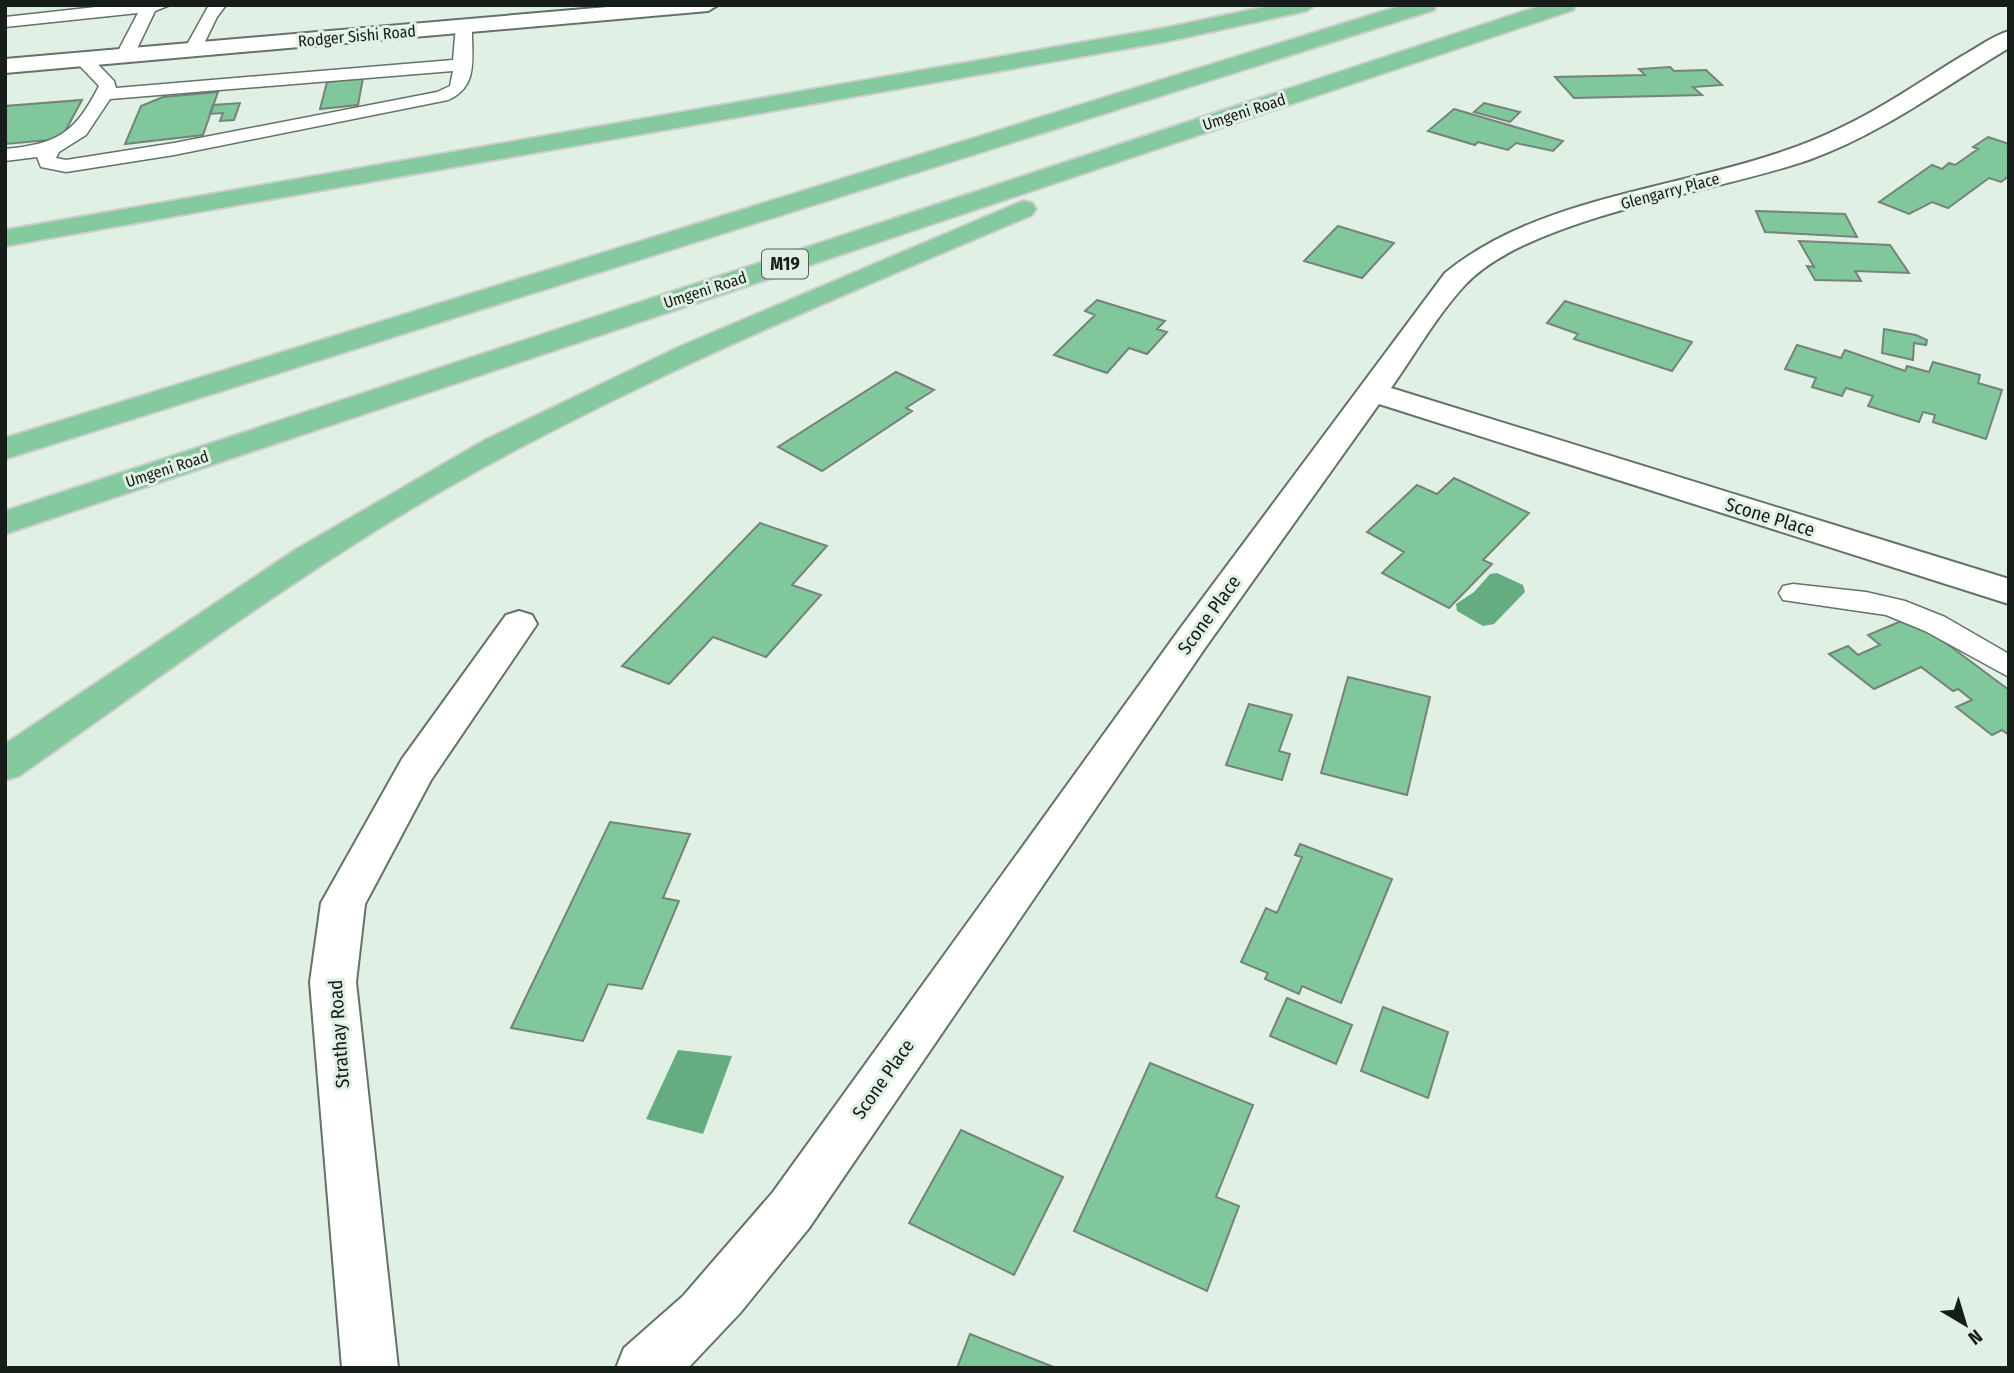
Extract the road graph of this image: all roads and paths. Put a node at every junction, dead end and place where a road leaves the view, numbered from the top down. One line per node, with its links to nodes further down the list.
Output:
1 (218, 5): 11 (lane)
2 (708, 5): 8 (street, Rodger Sishi Road)
3 (1306, 5): 19 (highway)
4 (1426, 5): 21 (highway)
5 (1565, 5): 10 (highway, Umgeni Road / M19)
6 (155, 7): 7 (lane); 12 (lane)
7 (5, 22)
8 (464, 26): 11 (street, Rodger Sishi Road); 14 (lane)
9 (2009, 38): 20 (street, Glengarry Place)
10 (1453, 43): 22 (highway, Umgeni Road / M19); 27 (highway)
11 (193, 50): 12 (street, Rodger Sishi Road)
12 (125, 55): 13 (street, Rodger Sishi Road)
13 (83, 59): 15 (street, Rodger Sishi Road); 16 (lane)
14 (462, 65): 16 (lane); 17 (lane)
15 (5, 66)
16 (104, 94): 17 (lane)
17 (50, 149): 18 (lane)
18 (5, 155)
19 (5, 238)
20 (1372, 391): 23 (street, Scone Place); 29 (street, Scone Place)
21 (5, 449)
22 (5, 523)
23 (2009, 592)
24 (1793, 593): 26 (lane)
25 (519, 624): 28 (street, Strathay Road)
26 (2009, 667)
27 (5, 765)
28 (370, 1368)
29 (644, 1368)

